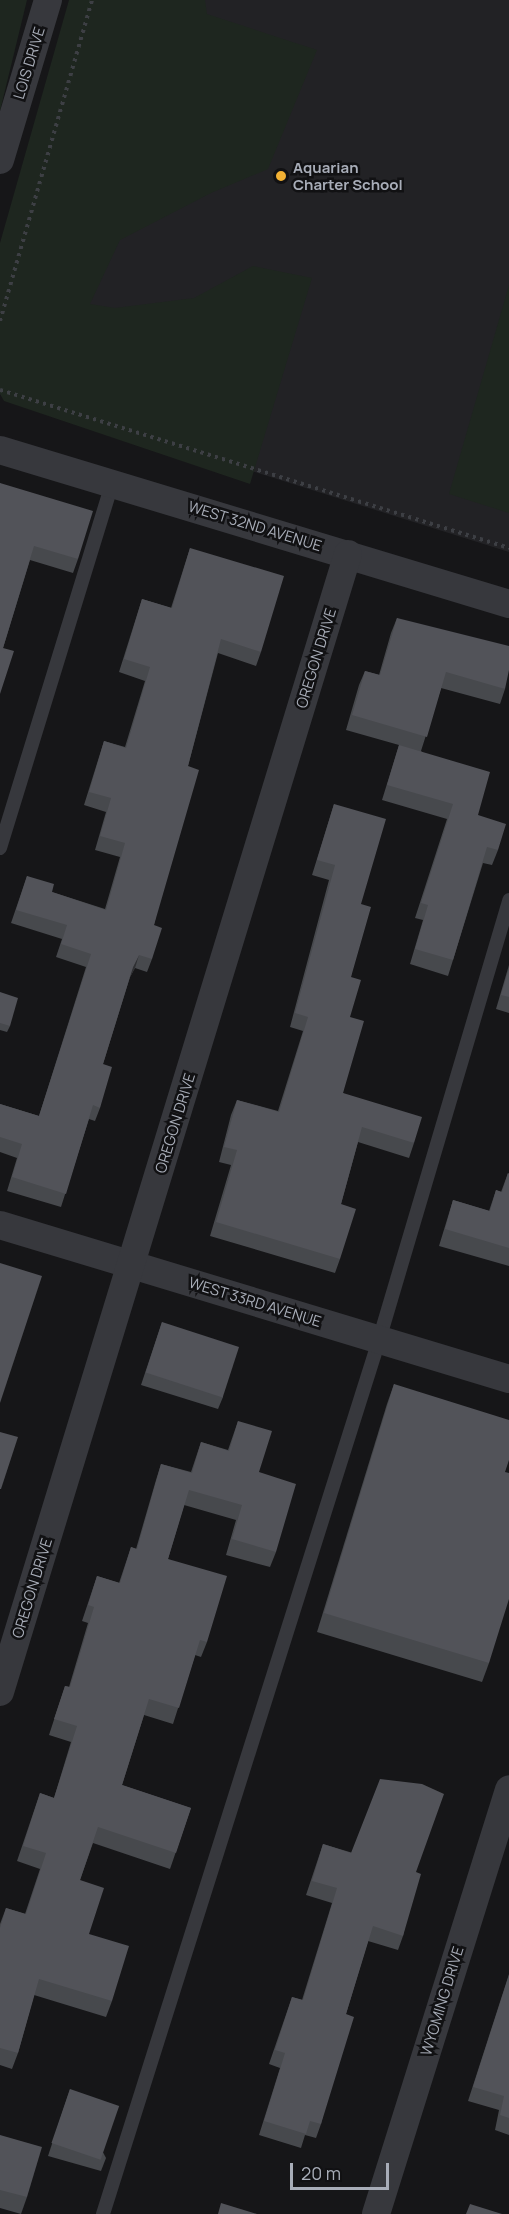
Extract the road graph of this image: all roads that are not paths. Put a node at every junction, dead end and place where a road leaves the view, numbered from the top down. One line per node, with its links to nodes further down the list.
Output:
1 (48, 0): 2 (street, LOIS DRIVE)
2 (0, 160)
3 (0, 450): 4 (street, WEST 32ND AVENUE)
4 (112, 483): 5 (street, WEST 32ND AVENUE); 7 (lane)
5 (348, 554): 6 (street, WEST 32ND AVENUE); 10 (street, OREGON DRIVE)
6 (509, 604)
7 (0, 848)
8 (509, 900): 11 (lane)
9 (0, 1224): 10 (street, WEST 33RD AVENUE)
10 (132, 1264): 11 (street, WEST 33RD AVENUE); 13 (street, OREGON DRIVE)
11 (379, 1340): 12 (street, WEST 33RD AVENUE); 15 (lane)
12 (509, 1379)
13 (0, 1692)
14 (509, 1788): 16 (street, WYOMING DRIVE)
15 (103, 2214)
16 (376, 2214)

